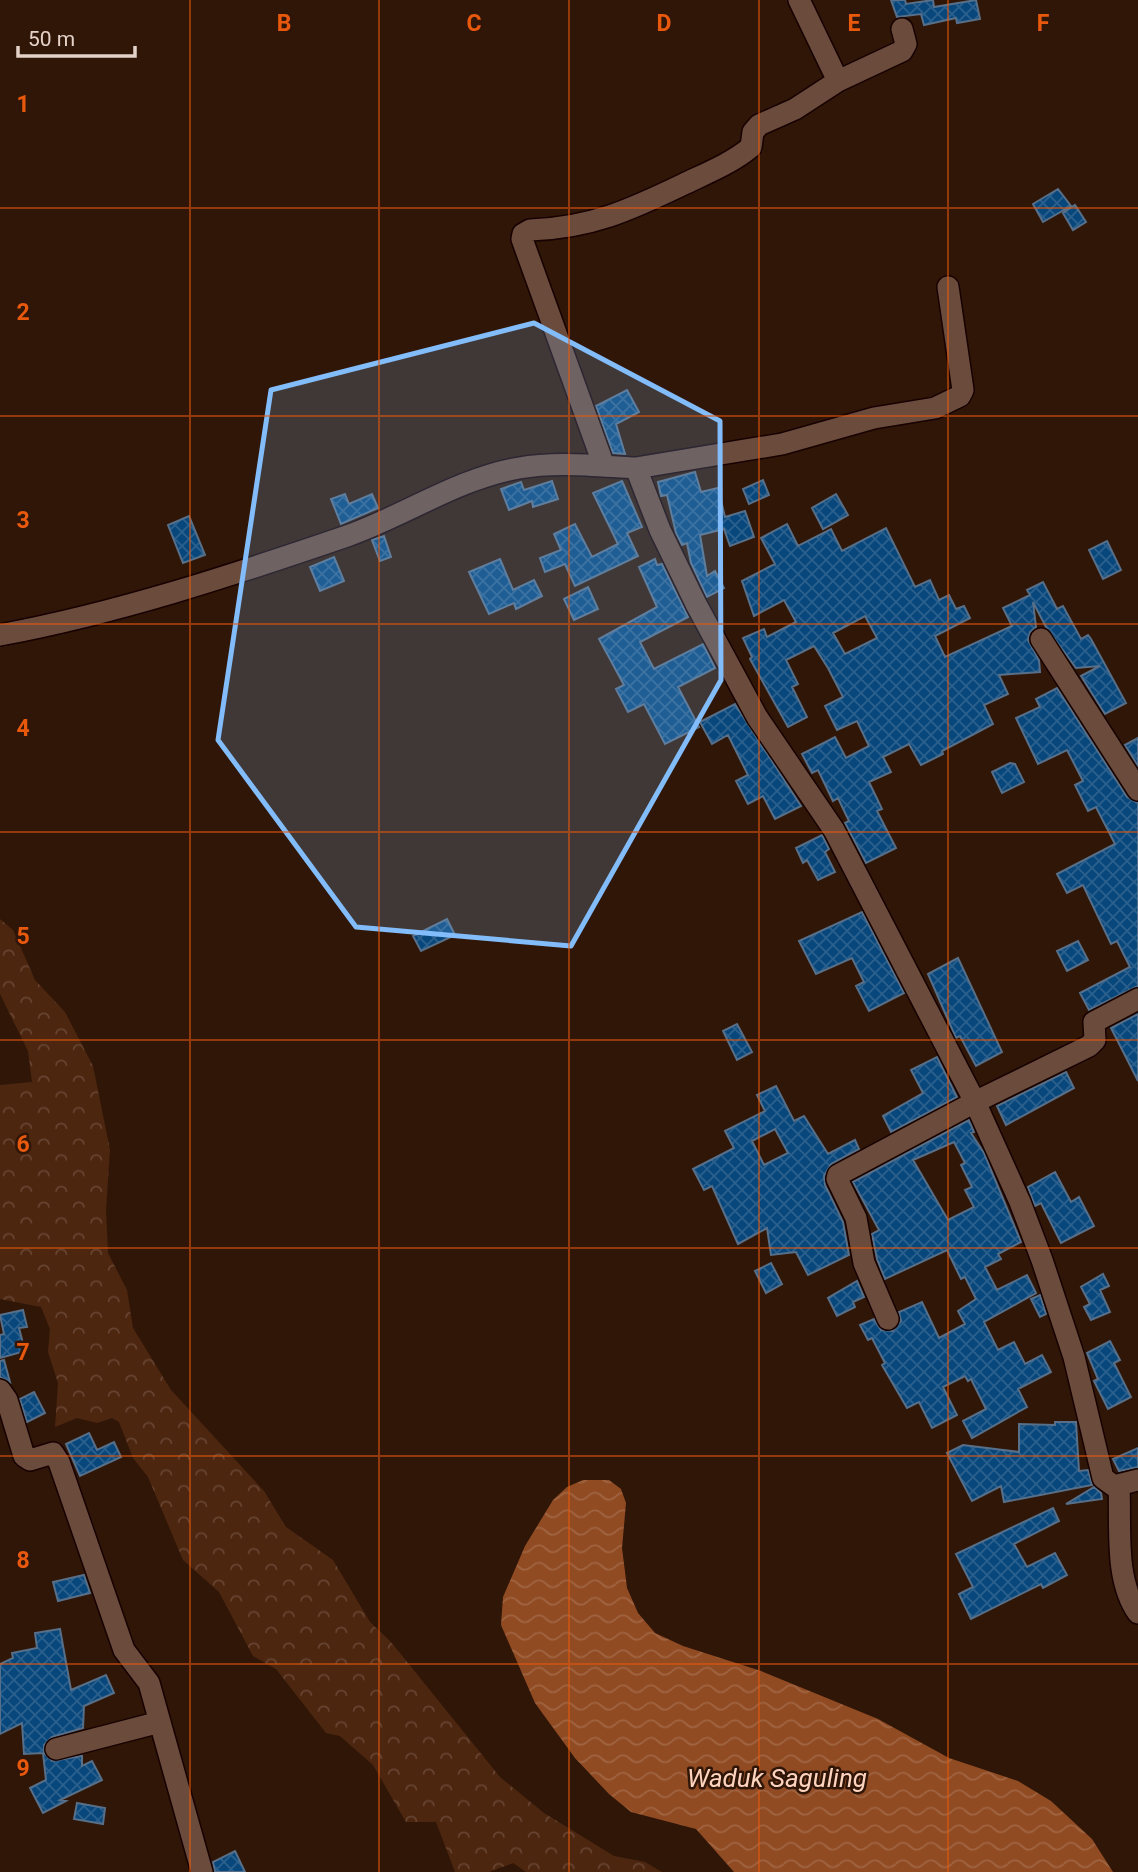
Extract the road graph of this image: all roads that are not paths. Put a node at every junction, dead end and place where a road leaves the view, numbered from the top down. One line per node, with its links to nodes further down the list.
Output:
1 (799, 0): 3 (street)
2 (902, 29): 3 (street)
3 (838, 81): 5 (street)
4 (948, 287): 6 (street)
5 (604, 466): 6 (street); 7 (street)
6 (636, 468): 11 (street)
7 (0, 635)
8 (1041, 639): 9 (street)
9 (1138, 790)
10 (1138, 999): 11 (street)
11 (975, 1102): 12 (street); 14 (street)
12 (888, 1319)
13 (0, 1390): 16 (street)
14 (1128, 1483): 15 (street)
15 (1138, 1613)
16 (160, 1722): 17 (street); 18 (street)
17 (55, 1749)
18 (202, 1872)

